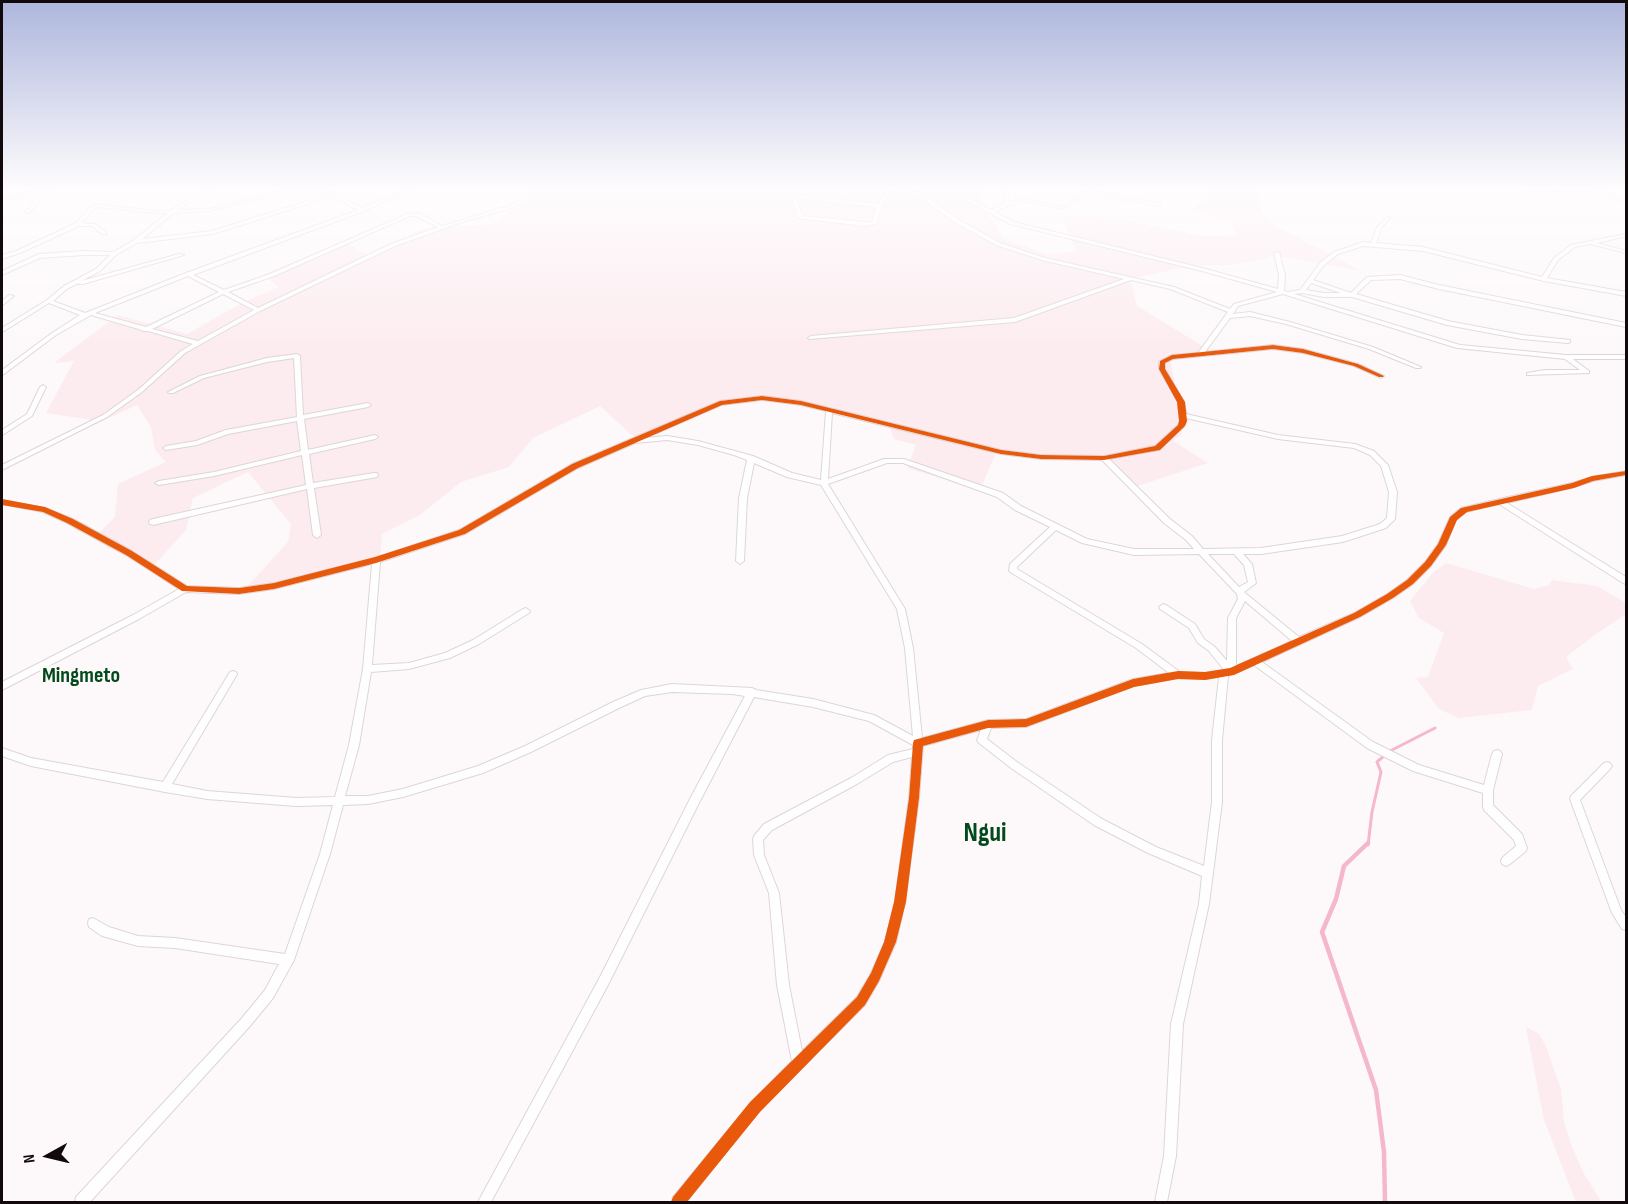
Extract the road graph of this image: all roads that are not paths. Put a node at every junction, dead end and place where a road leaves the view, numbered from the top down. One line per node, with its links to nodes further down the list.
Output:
1 (37, 243): 15 (street)
2 (132, 243): 13 (street)
3 (272, 243): 17 (street)
4 (343, 243): 24 (street)
5 (398, 243): 31 (street)
6 (997, 243): 18 (street)
7 (1093, 243): 23 (street)
8 (1581, 243): 19 (street)
9 (1595, 243): 11 (street)
10 (1373, 244): 19 (street); 20 (street)
11 (1626, 252)
12 (1277, 253): 23 (street)
13 (114, 254): 16 (street); 21 (street)
14 (180, 255): 21 (street)
15 (2, 257)
16 (2, 273)
17 (188, 274): 24 (street); 32 (street)
18 (1130, 279): 33 (street); 38 (street)
19 (1544, 279): 26 (street)
20 (1310, 281): 22 (street); 27 (street)
21 (66, 287): 29 (street)
22 (1302, 291): 25 (street); 27 (street)
23 (1281, 292): 25 (street); 33 (street)
24 (225, 293): 31 (street); 37 (street)
25 (1289, 294): 42 (street)
26 (1626, 294)
27 (1352, 295): 35 (street); 39 (street)
28 (11, 296): 30 (street)
29 (50, 301): 34 (street); 36 (street)
30 (2, 303)
31 (258, 310): 40 (street)
32 (93, 314): 34 (street); 37 (street)
33 (1229, 314): 41 (street); 44 (street)
34 (85, 315): 45 (street)
35 (1626, 325)
36 (2, 330)
37 (145, 330): 40 (street)
38 (811, 338)
39 (1568, 341)
40 (197, 344): 61 (street)
41 (1200, 354): 47 (street); 52 (street)
42 (1566, 357): 43 (street); 46 (street)
43 (1626, 357)
44 (1418, 367)
45 (2, 373)
46 (1529, 374)
47 (1381, 376)
48 (43, 387): 54 (street)
49 (171, 392): 53 (street)
50 (368, 405): 53 (street)
51 (829, 410): 56 (street); 60 (street); 65 (street)
52 (1182, 415): 60 (street); 73 (street)
53 (300, 418): 57 (street); 58 (street)
54 (2, 433)
55 (375, 437): 58 (street)
56 (620, 446): 59 (street); 74 (street)
57 (166, 448)
58 (304, 452): 64 (street); 66 (street)
59 (751, 458): 65 (street); 75 (street)
60 (1104, 458): 72 (street)
61 (2, 468)
62 (1626, 473): 67 (street)
63 (374, 476): 66 (street)
64 (159, 483)
65 (824, 483): 70 (street); 90 (street)
66 (311, 486): 69 (street); 71 (street)
67 (1499, 501): 76 (street); 81 (street)
68 (2, 502): 77 (street)
69 (153, 522)
70 (1054, 527): 72 (street); 86 (street)
71 (317, 535)
72 (1201, 550): 73 (street); 78 (street)
73 (1236, 551): 78 (street)
74 (376, 560): 77 (street); 83 (street)
75 (740, 561)
76 (1626, 581)
77 (185, 589): 87 (street)
78 (1242, 595): 81 (street); 84 (street)
79 (1163, 607): 84 (street)
80 (526, 611): 83 (street)
81 (1298, 641): 82 (street)
82 (1256, 662): 84 (street); 95 (street)
83 (367, 669): 96 (street)
84 (1231, 672): 86 (street); 98 (street)
85 (233, 674): 94 (street)
86 (1178, 675): 89 (street)
87 (2, 686)
88 (752, 692): 90 (street); 96 (street); 104 (street)
89 (988, 724): 90 (street); 98 (street)
90 (918, 747): 102 (street); 102 (street)
91 (2, 752): 94 (street)
92 (1497, 754): 95 (street)
93 (1607, 766): 100 (street)
94 (165, 788): 96 (street)
95 (1488, 790): 97 (street)
96 (339, 802): 101 (street)
97 (1506, 861)
98 (1208, 873): 106 (street)
99 (93, 923): 101 (street)
100 (1626, 925)
101 (288, 960): 103 (street)
102 (799, 1064): 105 (street)
103 (81, 1203)
104 (484, 1203)
105 (678, 1203)
106 (1161, 1203)

